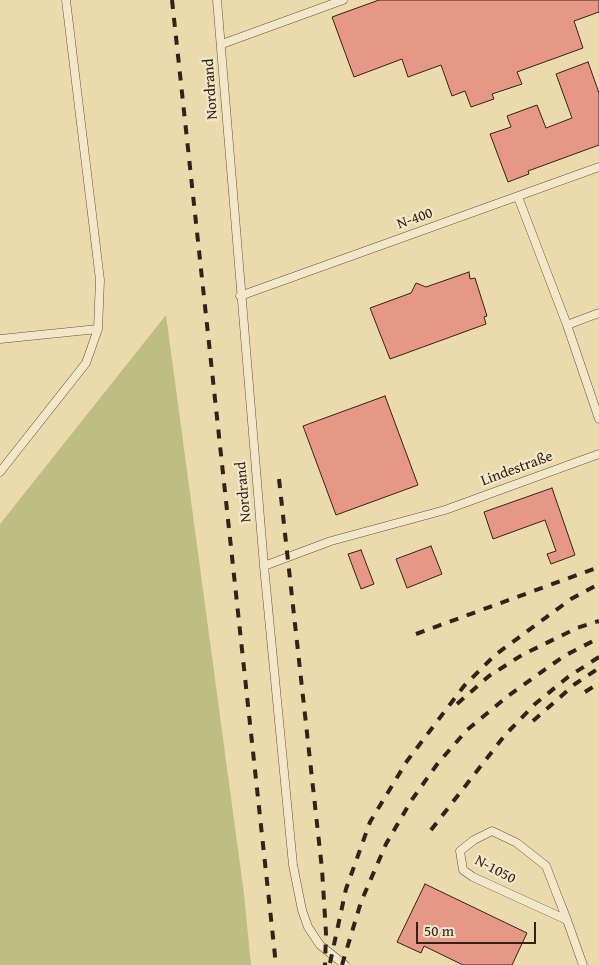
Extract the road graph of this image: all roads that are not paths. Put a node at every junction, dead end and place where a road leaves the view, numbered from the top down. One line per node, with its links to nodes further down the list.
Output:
1 (66, 0): 10 (lane)
2 (217, 0): 4 (lane, Nordrand)
3 (343, 0): 4 (lane)
4 (222, 44): 7 (lane, Nordrand)
5 (599, 167): 6 (lane, N-400)
6 (518, 197): 7 (lane, N-400); 9 (lane)
7 (240, 296): 15 (lane, Nordrand)
8 (599, 313): 9 (lane)
9 (567, 325): 12 (lane)
10 (98, 329): 11 (lane); 14 (lane)
11 (0, 339)
12 (599, 419)
13 (599, 454): 15 (lane, Lindestraße)
14 (0, 472)
15 (264, 566): 17 (lane, Nordrand)
16 (567, 920): 16 (lane, N-1050); 18 (lane, N-1050)
17 (345, 965)
18 (584, 965)

